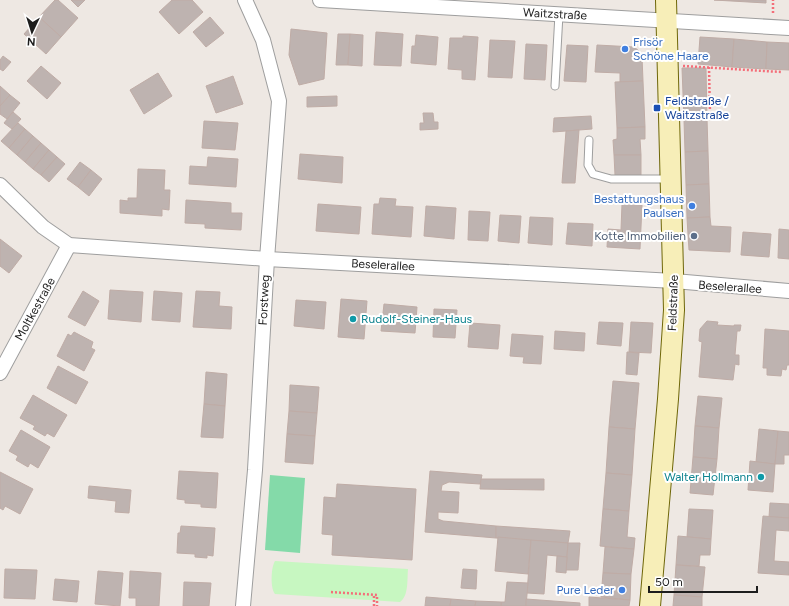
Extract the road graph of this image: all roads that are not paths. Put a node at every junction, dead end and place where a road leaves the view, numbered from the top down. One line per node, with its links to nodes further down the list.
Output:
1 (245, 0): 13 (street, Forstweg)
2 (320, 0): 4 (street, Waitzstraße)
3 (666, 0): 6 (street, Feldstraße)
4 (484, 5): 5 (street, Waitzstraße)
5 (559, 14): 6 (street, Waitzstraße); 8 (lane)
6 (667, 20): 7 (street, Waitzstraße); 10 (street, Feldstraße)
7 (789, 28)
8 (556, 86)
9 (589, 140): 10 (lane)
10 (671, 179): 14 (street, Feldstraße)
11 (0, 185): 12 (street)
12 (69, 245): 13 (street, Beselerallee); 16 (street, Moltkestraße)
13 (267, 259): 14 (street, Beselerallee); 17 (street, Forstweg)
14 (674, 282): 15 (street, Beselerallee); 18 (street, Feldstraße)
15 (789, 291)
16 (0, 372)
17 (243, 606)
18 (650, 606)

